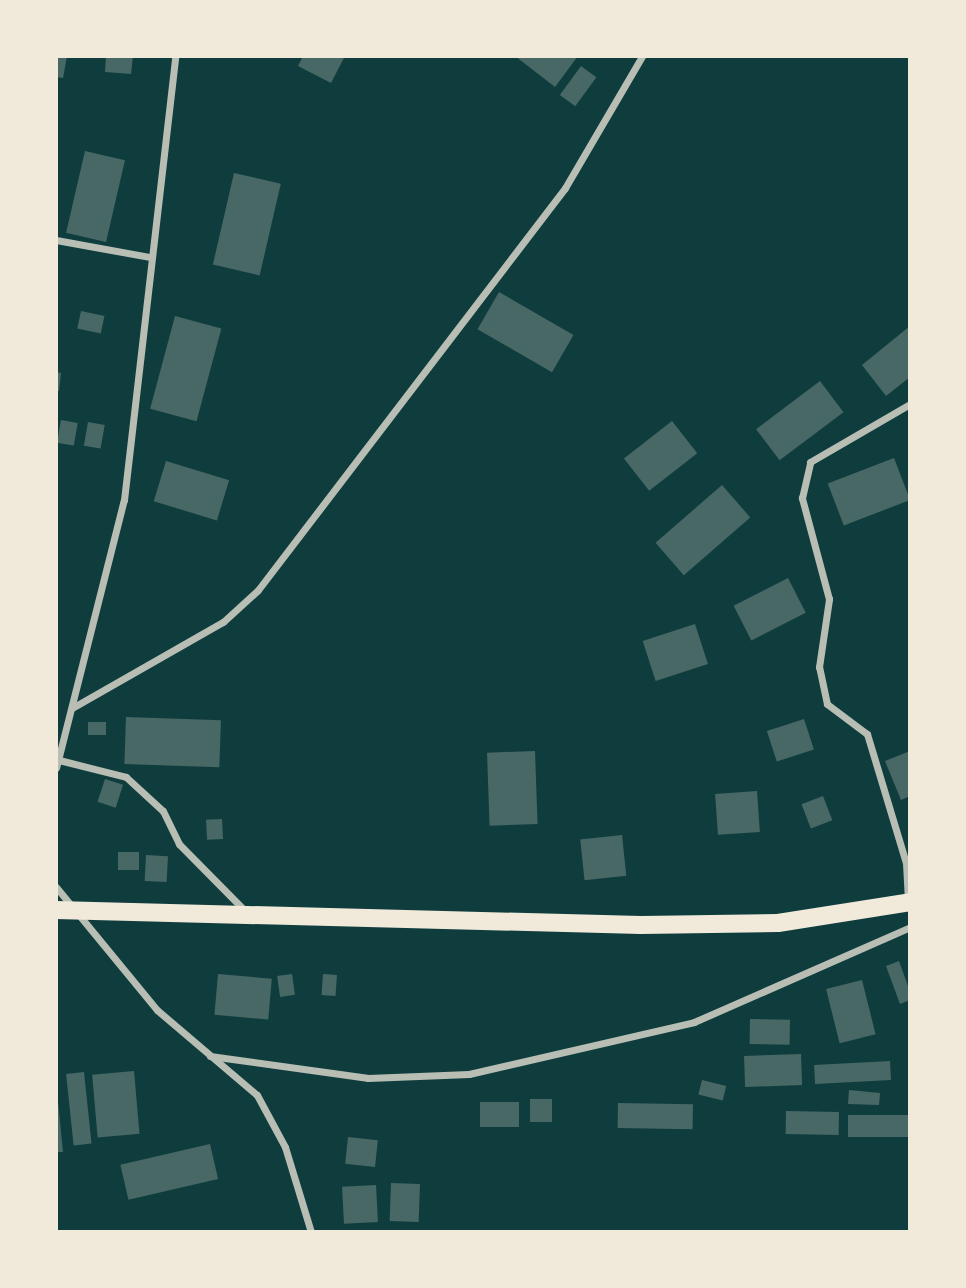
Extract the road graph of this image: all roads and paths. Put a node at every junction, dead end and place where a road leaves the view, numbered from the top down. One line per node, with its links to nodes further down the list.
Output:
1 (175, 56): 4 (street)
2 (642, 56): 6 (street)
3 (56, 240): 4 (street)
4 (150, 257): 6 (street)
5 (910, 404): 9 (street)
6 (72, 708): 7 (street)
7 (57, 764): 12 (street)
8 (56, 887): 11 (street)
9 (909, 902): 12 (main road)
10 (56, 910): 11 (main road)
11 (76, 910): 12 (main road); 14 (street)
12 (250, 916)
13 (910, 927): 14 (street)
14 (210, 1056): 15 (street)
15 (311, 1232)

